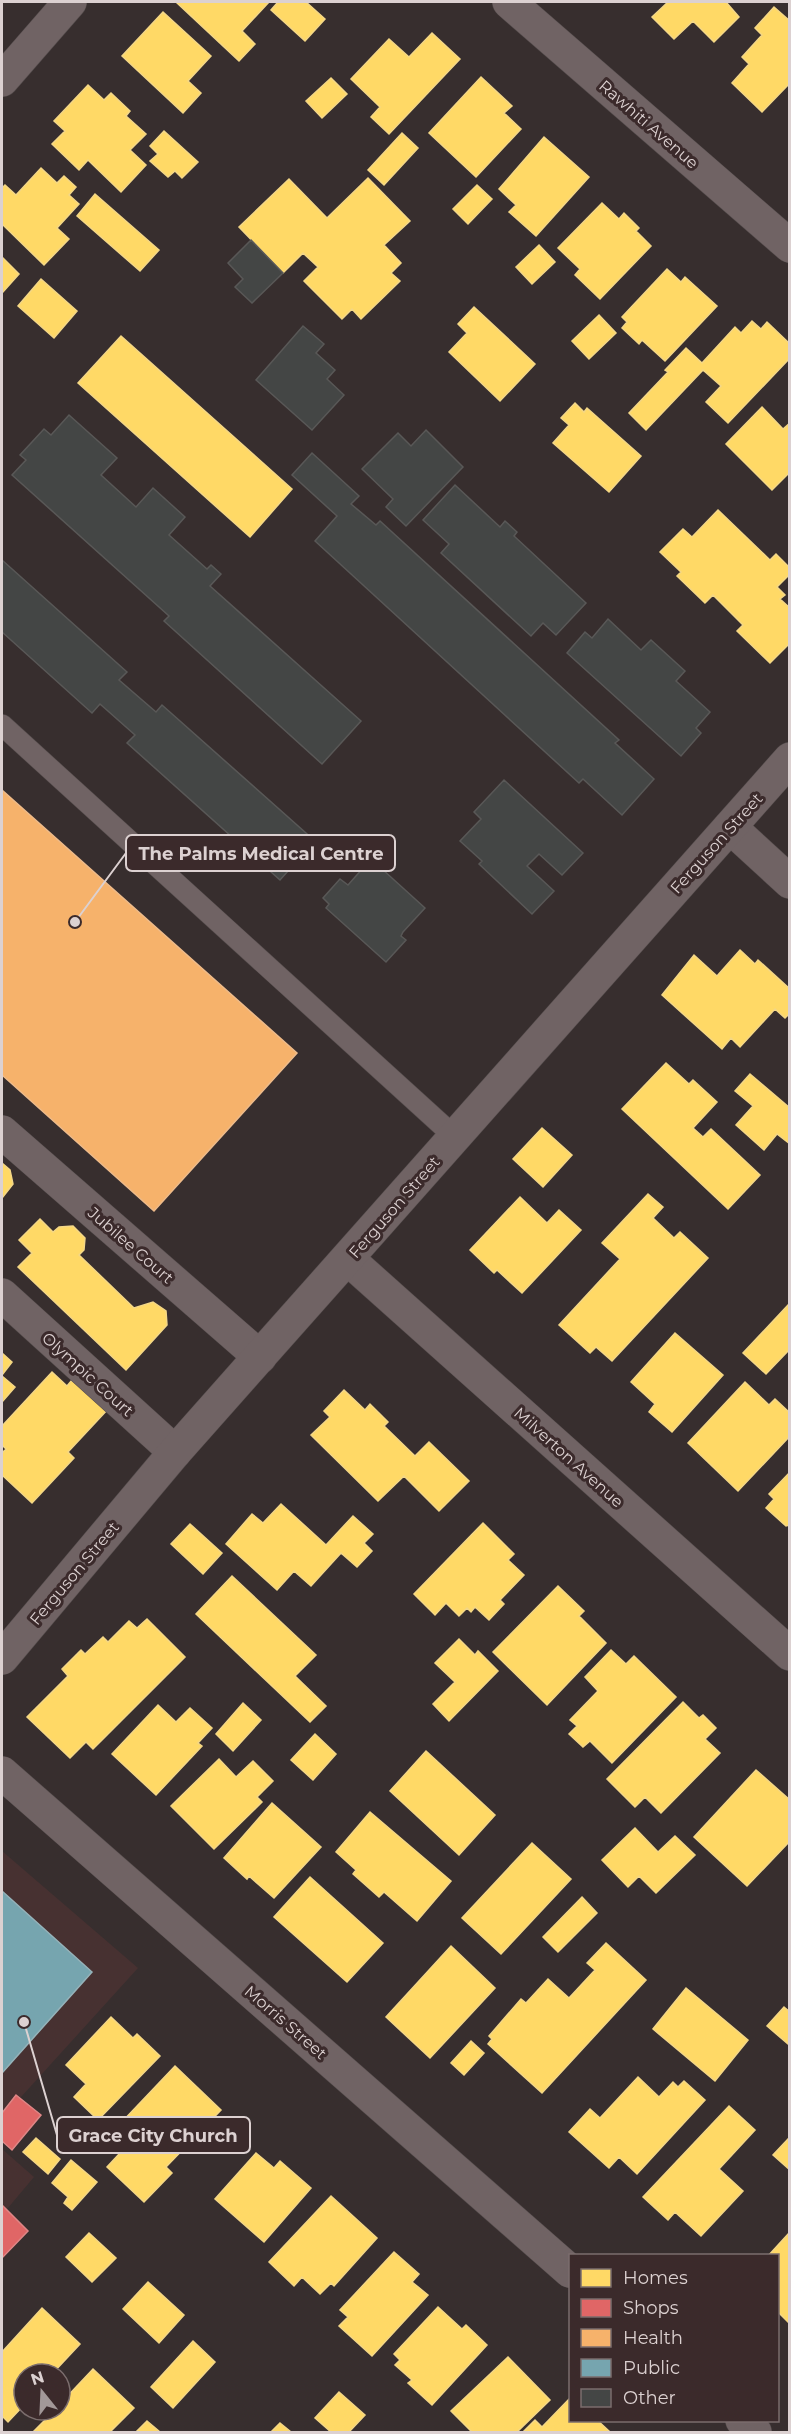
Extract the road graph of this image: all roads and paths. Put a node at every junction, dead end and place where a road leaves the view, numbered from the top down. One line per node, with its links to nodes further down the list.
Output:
1 (70, 2): 3 (street)
2 (509, 2): 4 (street, Rawhiti Avenue)
3 (2, 80)
4 (789, 246)
5 (2, 725): 10 (lane)
6 (789, 759): 7 (street, Ferguson Street)
7 (730, 826): 8 (street); 10 (street, Ferguson Street)
8 (789, 882)
9 (2, 1132): 13 (street, Jubilee Court)
10 (455, 1137): 11 (street, Ferguson Street)
11 (348, 1259): 13 (street, Ferguson Street); 15 (street, Milverton Avenue)
12 (2, 1295): 14 (street, Olympic Court)
13 (260, 1357): 14 (street, Ferguson Street)
14 (175, 1452): 16 (street, Ferguson Street)
15 (789, 1654)
16 (2, 1658)
17 (2, 1773): 18 (street, Morris Street)
18 (569, 2270)
19 (743, 2422): 20 (street)
20 (755, 2433)

